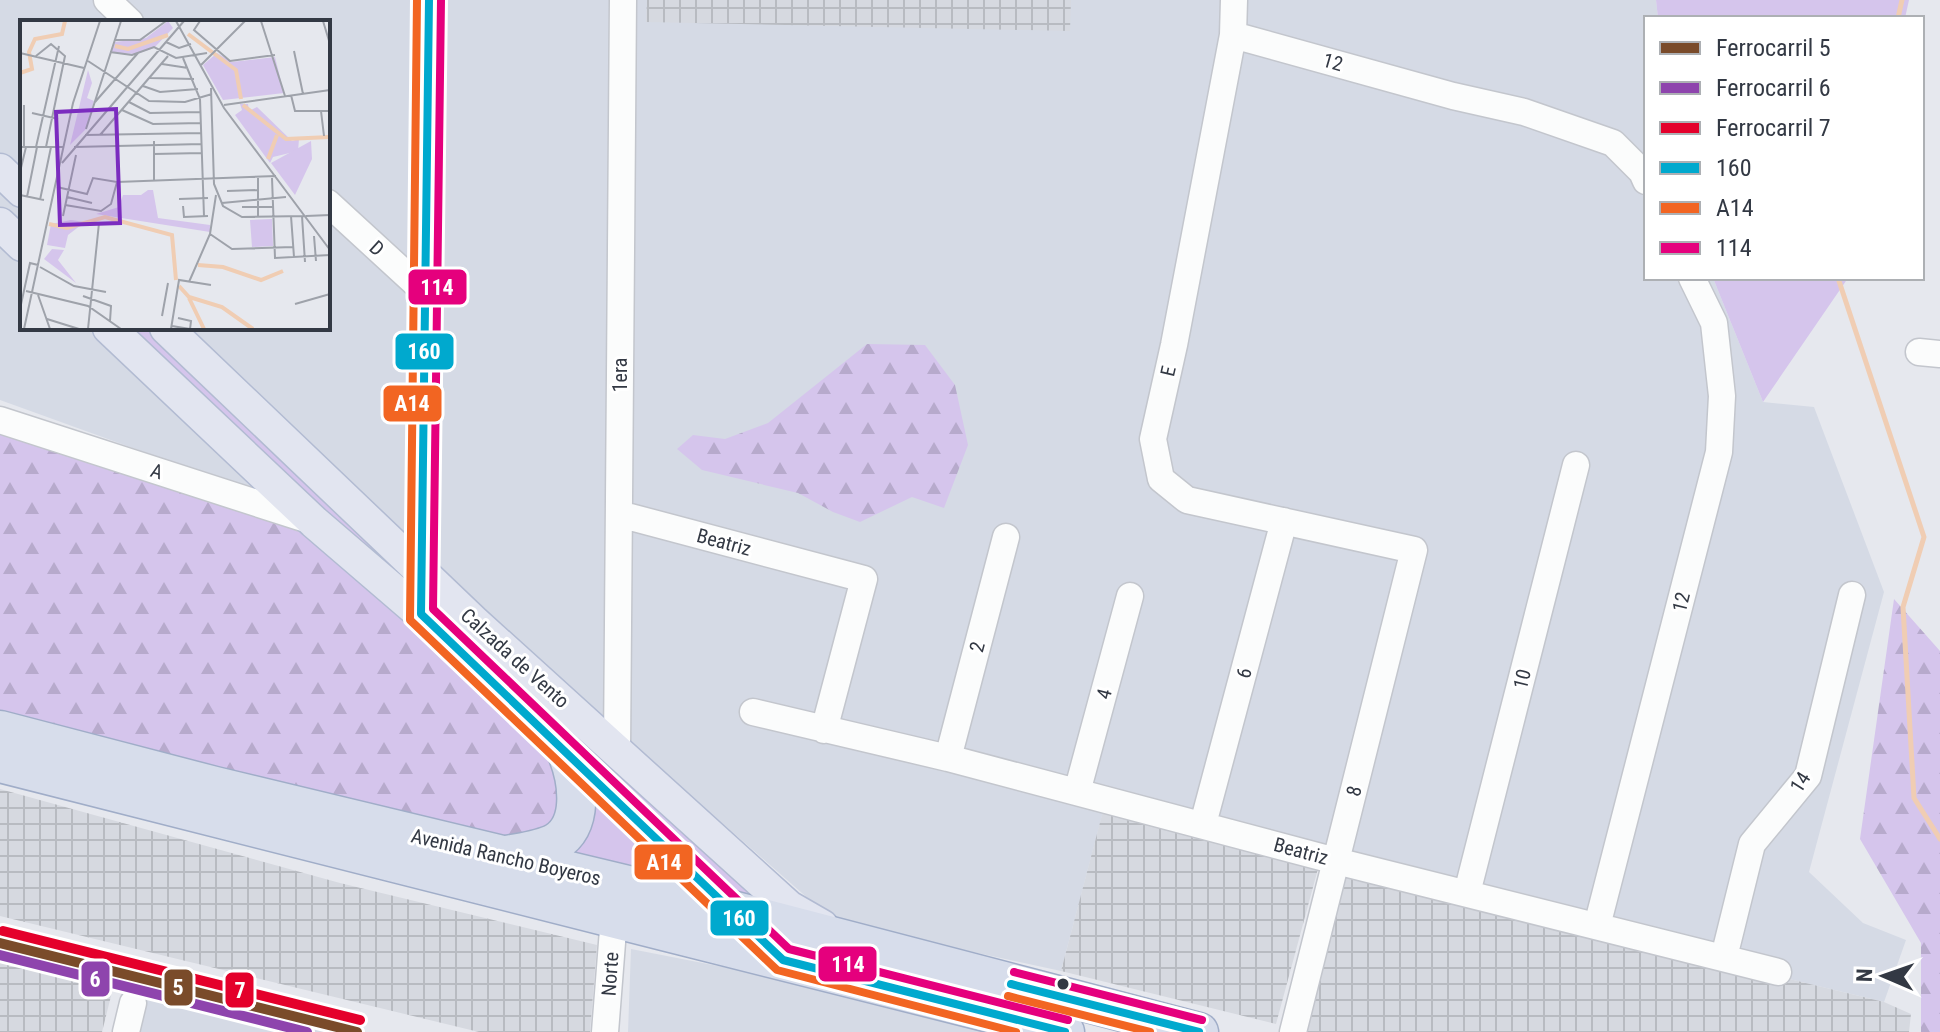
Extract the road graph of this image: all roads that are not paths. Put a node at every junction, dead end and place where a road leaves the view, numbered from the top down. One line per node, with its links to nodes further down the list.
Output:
1 (429, 0): 12 (street)
2 (623, 0): 17 (street, 1era)
3 (1234, 0): 4 (street, E)
4 (1233, 35): 6 (street, 12); 18 (street, E)
5 (0, 170): 7 (main road)
6 (1644, 176)
7 (20, 189)
8 (330, 205): 12 (street, D)
9 (0, 224): 10 (main road)
10 (20, 243)
11 (1693, 280): 43 (street, 12)
12 (426, 293): 22 (street)
13 (111, 330): 19 (main road, Calzada de Vento)
14 (168, 330): 22 (main road, Calzada de Vento)
15 (0, 420): 19 (street, A)
16 (1576, 465): 40 (street, 10)
17 (619, 514): 30 (street, Beatriz); 31 (street, 1era)
18 (1284, 521): 21 (street, E); 36 (street, 6)
19 (314, 522): 23 (main road, Calzada de Vento)
20 (1006, 537): 33 (street, 2)
21 (1414, 550): 38 (street, 8)
22 (411, 561): 23 (main road); 26 (street); 27 (main road, Calzada de Vento)
23 (371, 570): 26 (main road, Calzada de Vento)
24 (1852, 595): 45 (street, 14)
25 (1130, 596): 35 (street, 4)
26 (421, 614): 27 (main road, Calzada de Vento)
27 (463, 633): 31 (main road, Calzada de Vento); 32 (main road, Calzada de Vento)
28 (753, 712): 30 (street, Beatriz)
29 (0, 730): 37 (highway, Avenida Rancho Boyeros)
30 (824, 730): 33 (street, Beatriz)
31 (617, 749): 44 (main road, Calzada de Vento)
32 (568, 756): 37 (highway); 41 (main road, Calzada de Vento)
33 (948, 758): 35 (street, Beatriz)
34 (0, 763): 42 (highway, Avenida Rancho Boyeros)
35 (1077, 792): 36 (street, Beatriz)
36 (1203, 824): 38 (street, Beatriz)
37 (500, 856): 39 (highway, Avenida Rancho Boyeros)
38 (1336, 861): 40 (street, Beatriz); 53 (street, 8)
39 (574, 873): 41 (highway, Avenida Rancho Boyeros); 42 (highway)
40 (1467, 893): 43 (street, Beatriz)
41 (728, 909): 44 (highway, Avenida Rancho Boyeros); 46 (highway)
42 (614, 917): 46 (highway, Avenida Rancho Boyeros); 50 (street, Norte)
43 (1597, 926): 45 (street, Beatriz)
44 (888, 952): 52 (highway, Avenida Rancho Boyeros)
45 (1724, 957): 47 (street, Beatriz)
46 (783, 960): 51 (highway, Avenida Rancho Boyeros)
47 (1778, 972)
48 (133, 1003): 49 (street)
49 (126, 1032)
50 (605, 1032)
51 (1065, 1032)
52 (1199, 1032)
53 (1293, 1032)

